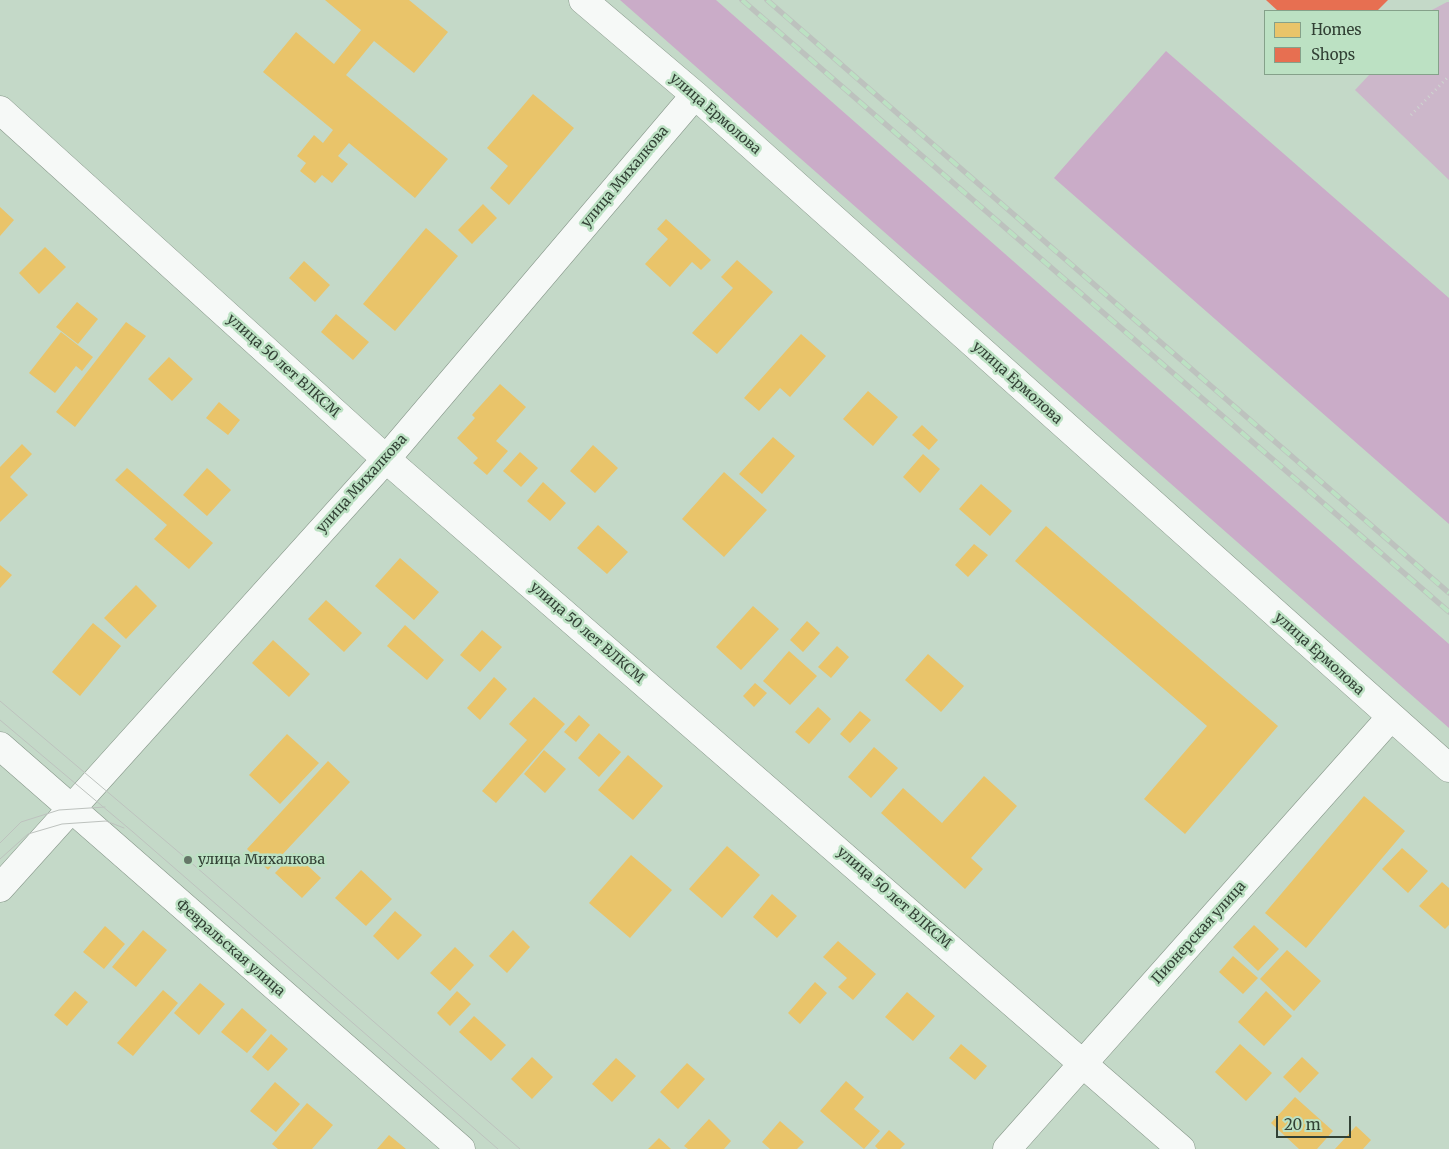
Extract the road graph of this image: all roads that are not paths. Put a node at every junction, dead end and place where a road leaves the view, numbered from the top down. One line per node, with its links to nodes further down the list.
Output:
1 (583, 0): 2 (street, улица Ермолова)
2 (695, 95): 4 (street, улица Михалкова); 5 (street, улица Ермолова)
3 (0, 110): 4 (street, улица 50 лет ВЛКСМ)
4 (386, 459): 8 (street, улица Михалкова); 10 (street, улица 50 лет ВЛКСМ)
5 (1390, 718): 7 (street, улица Ермолова); 10 (street, Пионерская улица)
6 (0, 746): 8 (street, Февральская улица)
7 (1449, 768)
8 (70, 809): 9 (street, улица Михалкова); 11 (street, Февральская улица)
9 (0, 888)
10 (1084, 1063): 12 (street, Пионерская улица); 13 (street, улица 50 лет ВЛКСМ)
11 (460, 1149)
12 (1008, 1149)
13 (1181, 1149)

